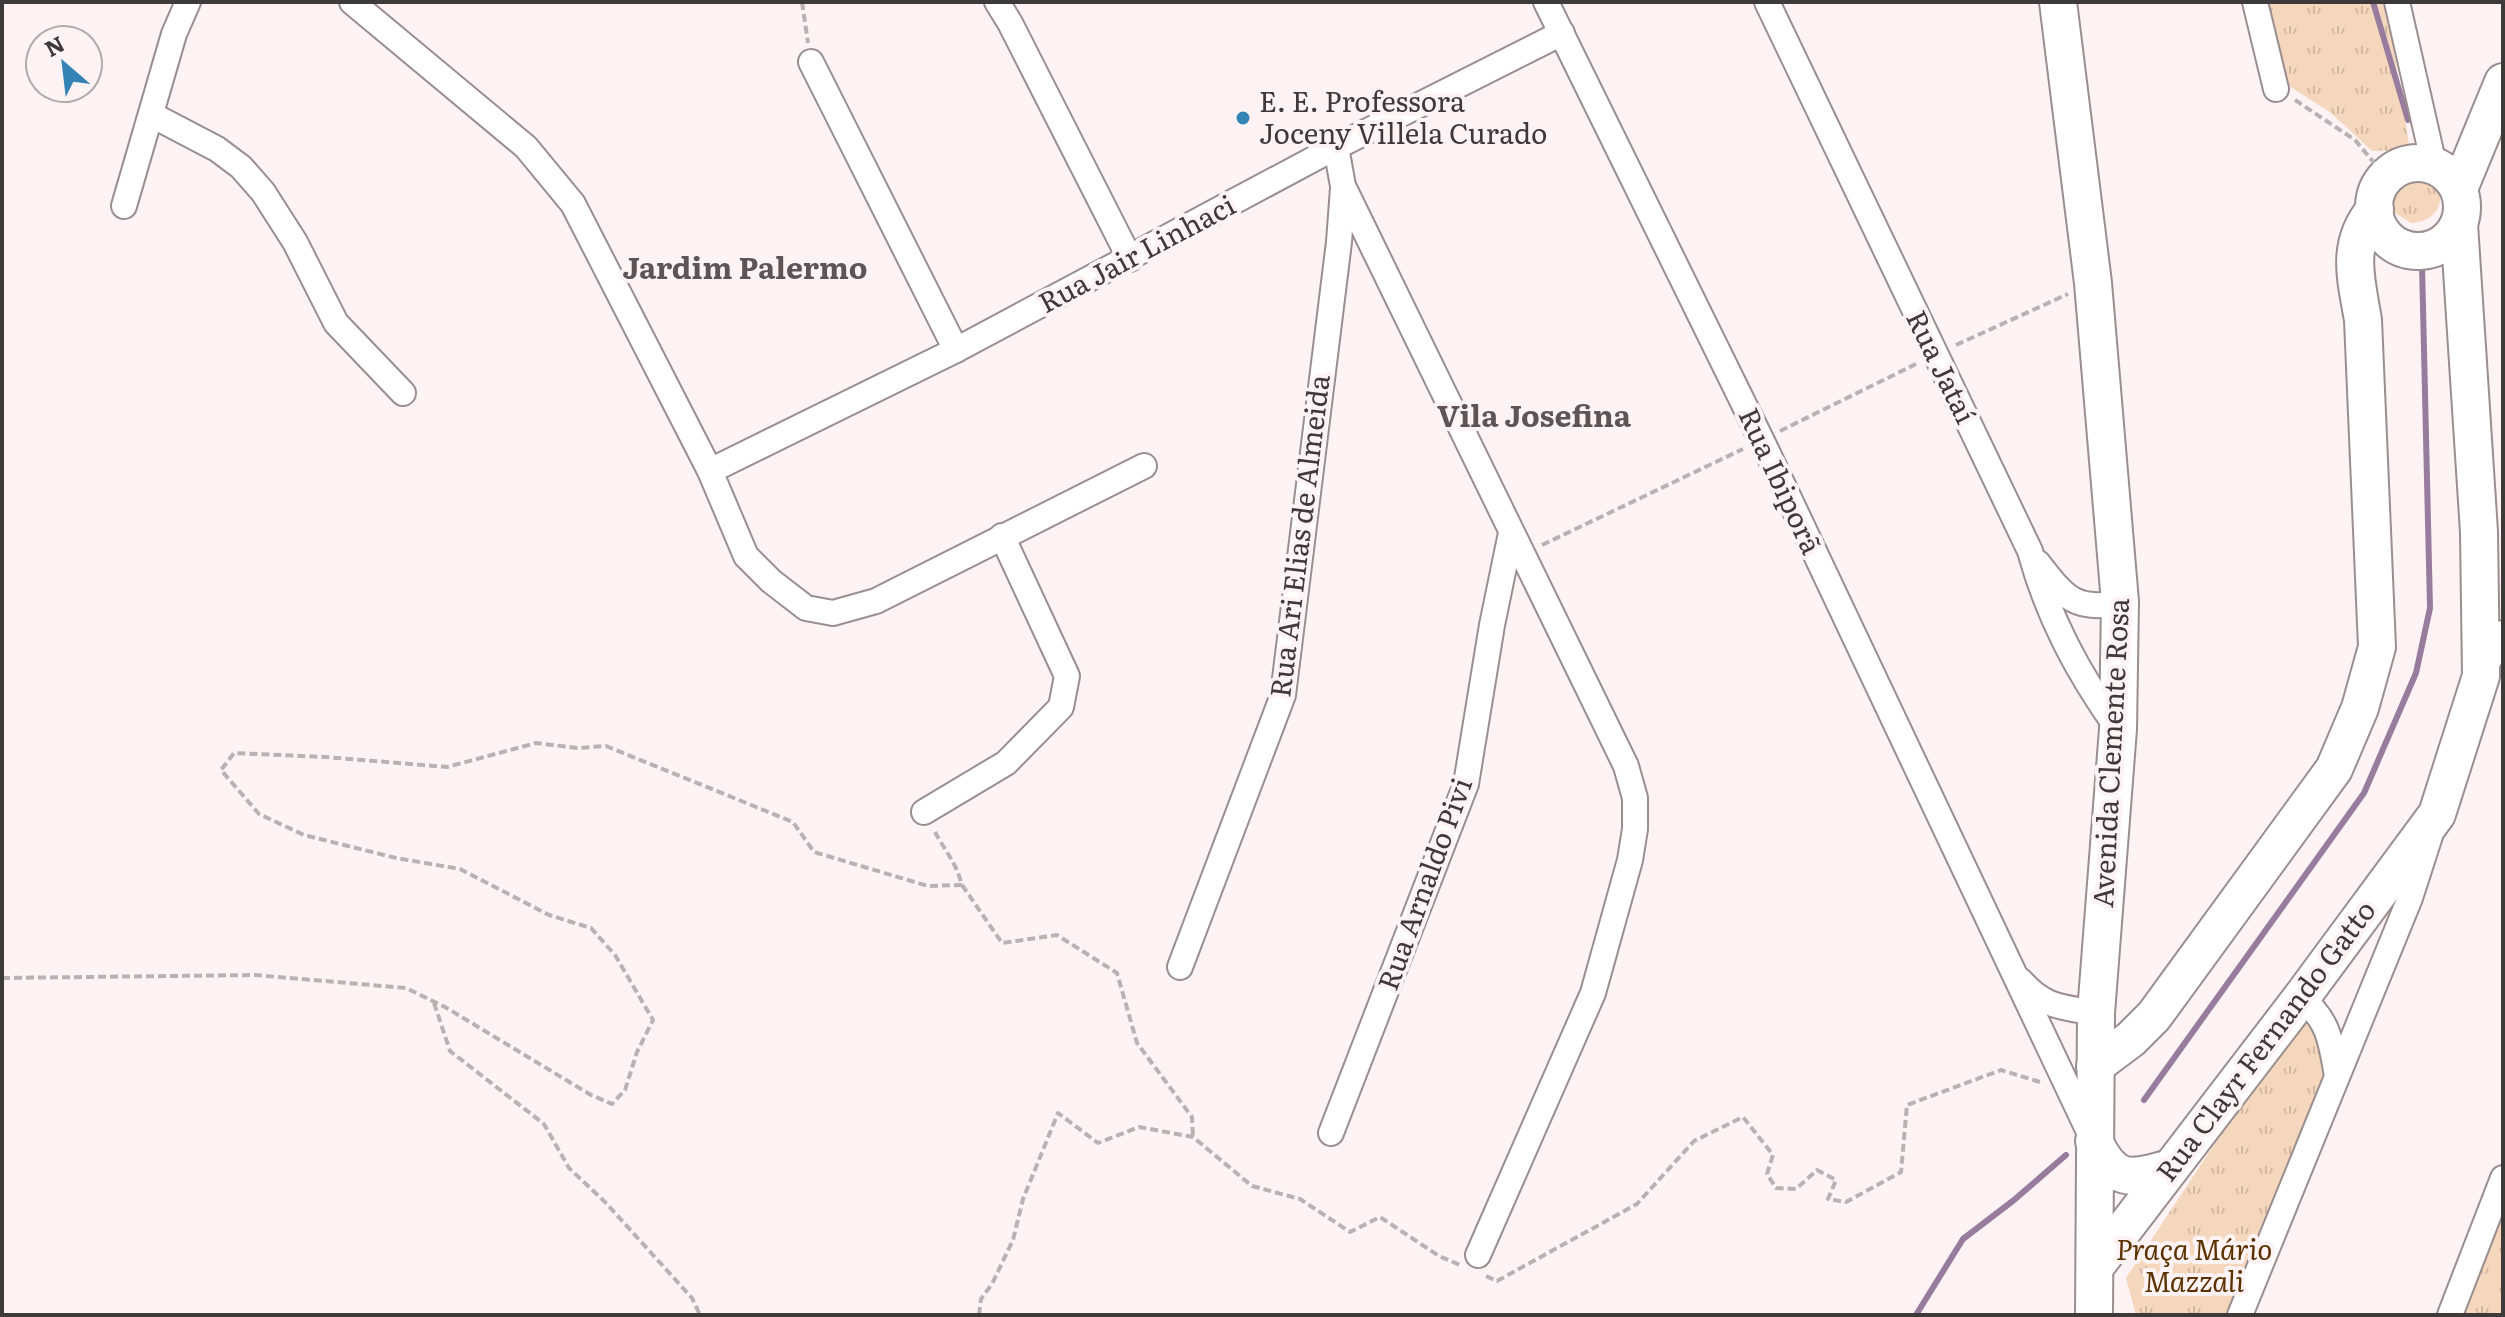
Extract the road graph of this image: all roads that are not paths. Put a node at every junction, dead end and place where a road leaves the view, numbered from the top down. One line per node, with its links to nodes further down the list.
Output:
1 (188, 2): 13 (street)
2 (352, 2): 25 (street)
3 (997, 2): 20 (street)
4 (1546, 2): 9 (street, Rua Ibiporã)
5 (1767, 2): 29 (street, Rua Jataí)
6 (2058, 2): 30 (main road, Avenida Clemente Rosa)
7 (2255, 2): 12 (street)
8 (2397, 2): 17 (street)
9 (1562, 33): 14 (street, Rua Jair Linhaci); 36 (street, Rua Ibiporã)
10 (811, 62): 22 (street)
11 (2503, 82): 17 (main road)
12 (2276, 89)
13 (152, 115): 18 (street); 23 (street)
14 (1336, 147): 15 (street); 20 (street, Rua Jair Linhaci)
15 (1343, 186): 26 (street); 37 (street, Rua Ari Elias de Almeida)
16 (2380, 193): 17 (main road); 19 (main road); 21 (main road)
17 (2450, 193): 19 (main road); 27 (main road)
18 (124, 206)
19 (2400, 246): 21 (main road)
20 (1130, 259): 22 (street, Rua Jair Linhaci)
21 (2363, 320): 40 (main road)
22 (956, 350): 25 (street, Rua Jair Linhaci)
23 (403, 393)
24 (1144, 466): 28 (street)
25 (710, 471): 28 (street)
26 (1511, 533): 42 (street, Rua Arnaldo Pivi); 46 (street)
27 (2491, 533): 32 (main road)
28 (1002, 536): 34 (street)
29 (2030, 551): 30 (street); 33 (street, Rua Jataí)
30 (2120, 602): 33 (main road, Avenida Clemente Rosa)
31 (2503, 633): 32 (street, Rua Clayr Fernando Gatto)
32 (2481, 676): 35 (main road, Rua Clayr Fernando Gatto)
33 (2118, 729): 39 (main road, Avenida Clemente Rosa)
34 (924, 812)
35 (2437, 814): 38 (main road, Rua Clayr Fernando Gatto); 41 (street, Rua Clayr Fernando Gatto)
36 (2007, 963): 39 (street, Rua Ibiporã); 43 (street, Rua Ibiporã)
37 (1180, 967)
38 (2301, 998): 41 (street); 44 (main road, Rua Clayr Fernando Gatto)
39 (2096, 1013): 40 (main road, Avenida Clemente Rosa)
40 (2095, 1066): 43 (main road, Avenida Clemente Rosa)
41 (2337, 1076): 49 (street, Rua Clayr Fernando Gatto)
42 (1331, 1133)
43 (2094, 1141): 44 (main road); 47 (main road, Avenida Clemente Rosa)
44 (2170, 1168): 47 (main road, Rua Clayr Fernando Gatto)
45 (2503, 1178): 50 (street)
46 (1478, 1255)
47 (2095, 1267): 48 (main road, Avenida Clemente Rosa)
48 (2094, 1315)
49 (2240, 1315)
50 (2450, 1315)

